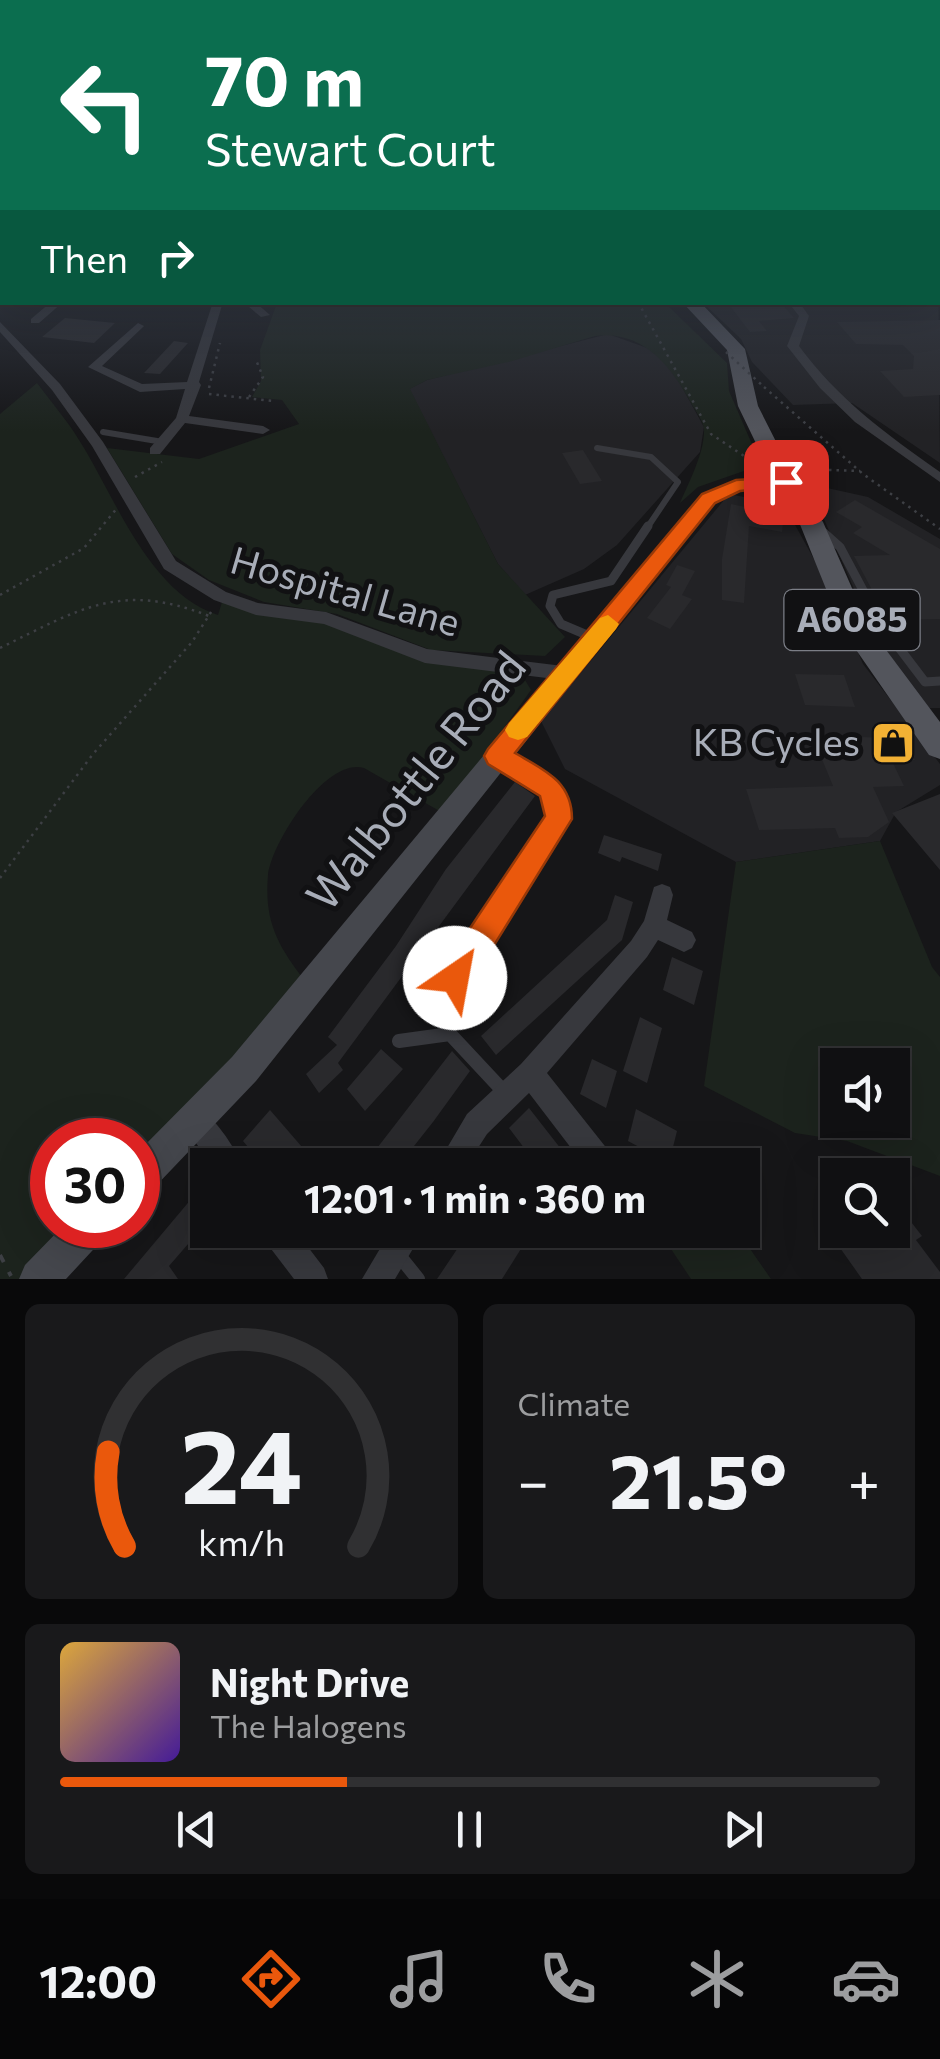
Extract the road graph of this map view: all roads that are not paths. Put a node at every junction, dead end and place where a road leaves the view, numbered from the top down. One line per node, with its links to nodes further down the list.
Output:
1 (46, 312): 7 (street)
2 (215, 312): 12 (street)
3 (261, 312): 6 (street)
4 (699, 312): 18 (main road, A6085)
5 (801, 312): 19 (street)
6 (265, 315)
7 (35, 321)
8 (0, 325): 22 (street, Hospital Lane)
9 (138, 326): 11 (street)
10 (75, 366): 11 (street)
11 (94, 366): 12 (street)
12 (195, 385): 13 (street)
13 (182, 419): 14 (street); 16 (street)
14 (264, 430)
15 (103, 432): 16 (lane)
16 (159, 447)
17 (598, 448): 21 (lane)
18 (783, 476): 20 (main road, A6085); 21 (street, Walbottle Road)
19 (940, 478)
20 (812, 522): 23 (lane); 24 (main road, A6085)
21 (596, 639): 22 (street, Walbottle Road)
22 (563, 673): 25 (street, Walbottle Road)
23 (940, 682)
24 (940, 746)
25 (497, 756): 29 (street); 33 (street, Walbottle Road)
26 (662, 894): 27 (street)
27 (646, 938): 28 (street); 31 (street)
28 (684, 940)
29 (455, 978)
30 (399, 1041): 32 (lane)
31 (530, 1073): 32 (street); 36 (street)
32 (507, 1095): 35 (street)
33 (195, 1121): 34 (street); 37 (street, Walbottle Road)
34 (215, 1148)
35 (462, 1148)
36 (589, 1148)
37 (160, 1156)
38 (68, 1248): 42 (street)
39 (290, 1248): 43 (street)
40 (397, 1248): 44 (street)
41 (405, 1248): 45 (lane)
42 (39, 1279)
43 (313, 1279)
44 (377, 1279)
45 (418, 1279)

